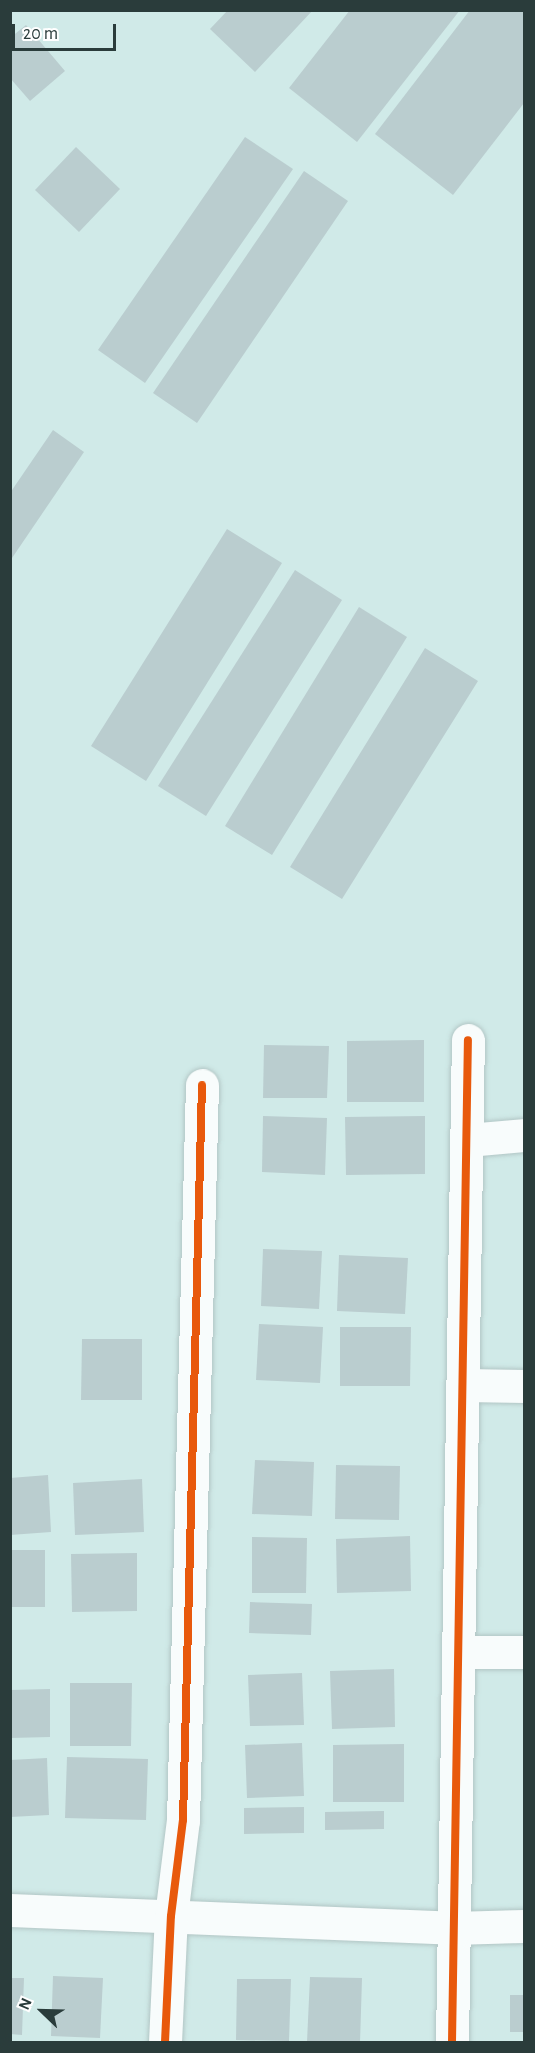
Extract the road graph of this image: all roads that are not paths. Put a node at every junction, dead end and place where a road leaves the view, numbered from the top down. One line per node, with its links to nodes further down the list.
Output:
1 (468, 1040): 4 (street)
2 (202, 1085): 10 (street)
3 (525, 1135): 4 (street)
4 (467, 1140): 5 (street)
5 (464, 1385): 6 (street); 7 (street)
6 (525, 1386)
7 (459, 1652): 8 (street); 12 (street)
8 (525, 1652)
9 (10, 1910): 10 (street)
10 (171, 1916): 12 (street); 13 (street)
11 (525, 1926): 12 (street)
12 (453, 1928): 14 (street)
13 (165, 2043)
14 (452, 2043)

